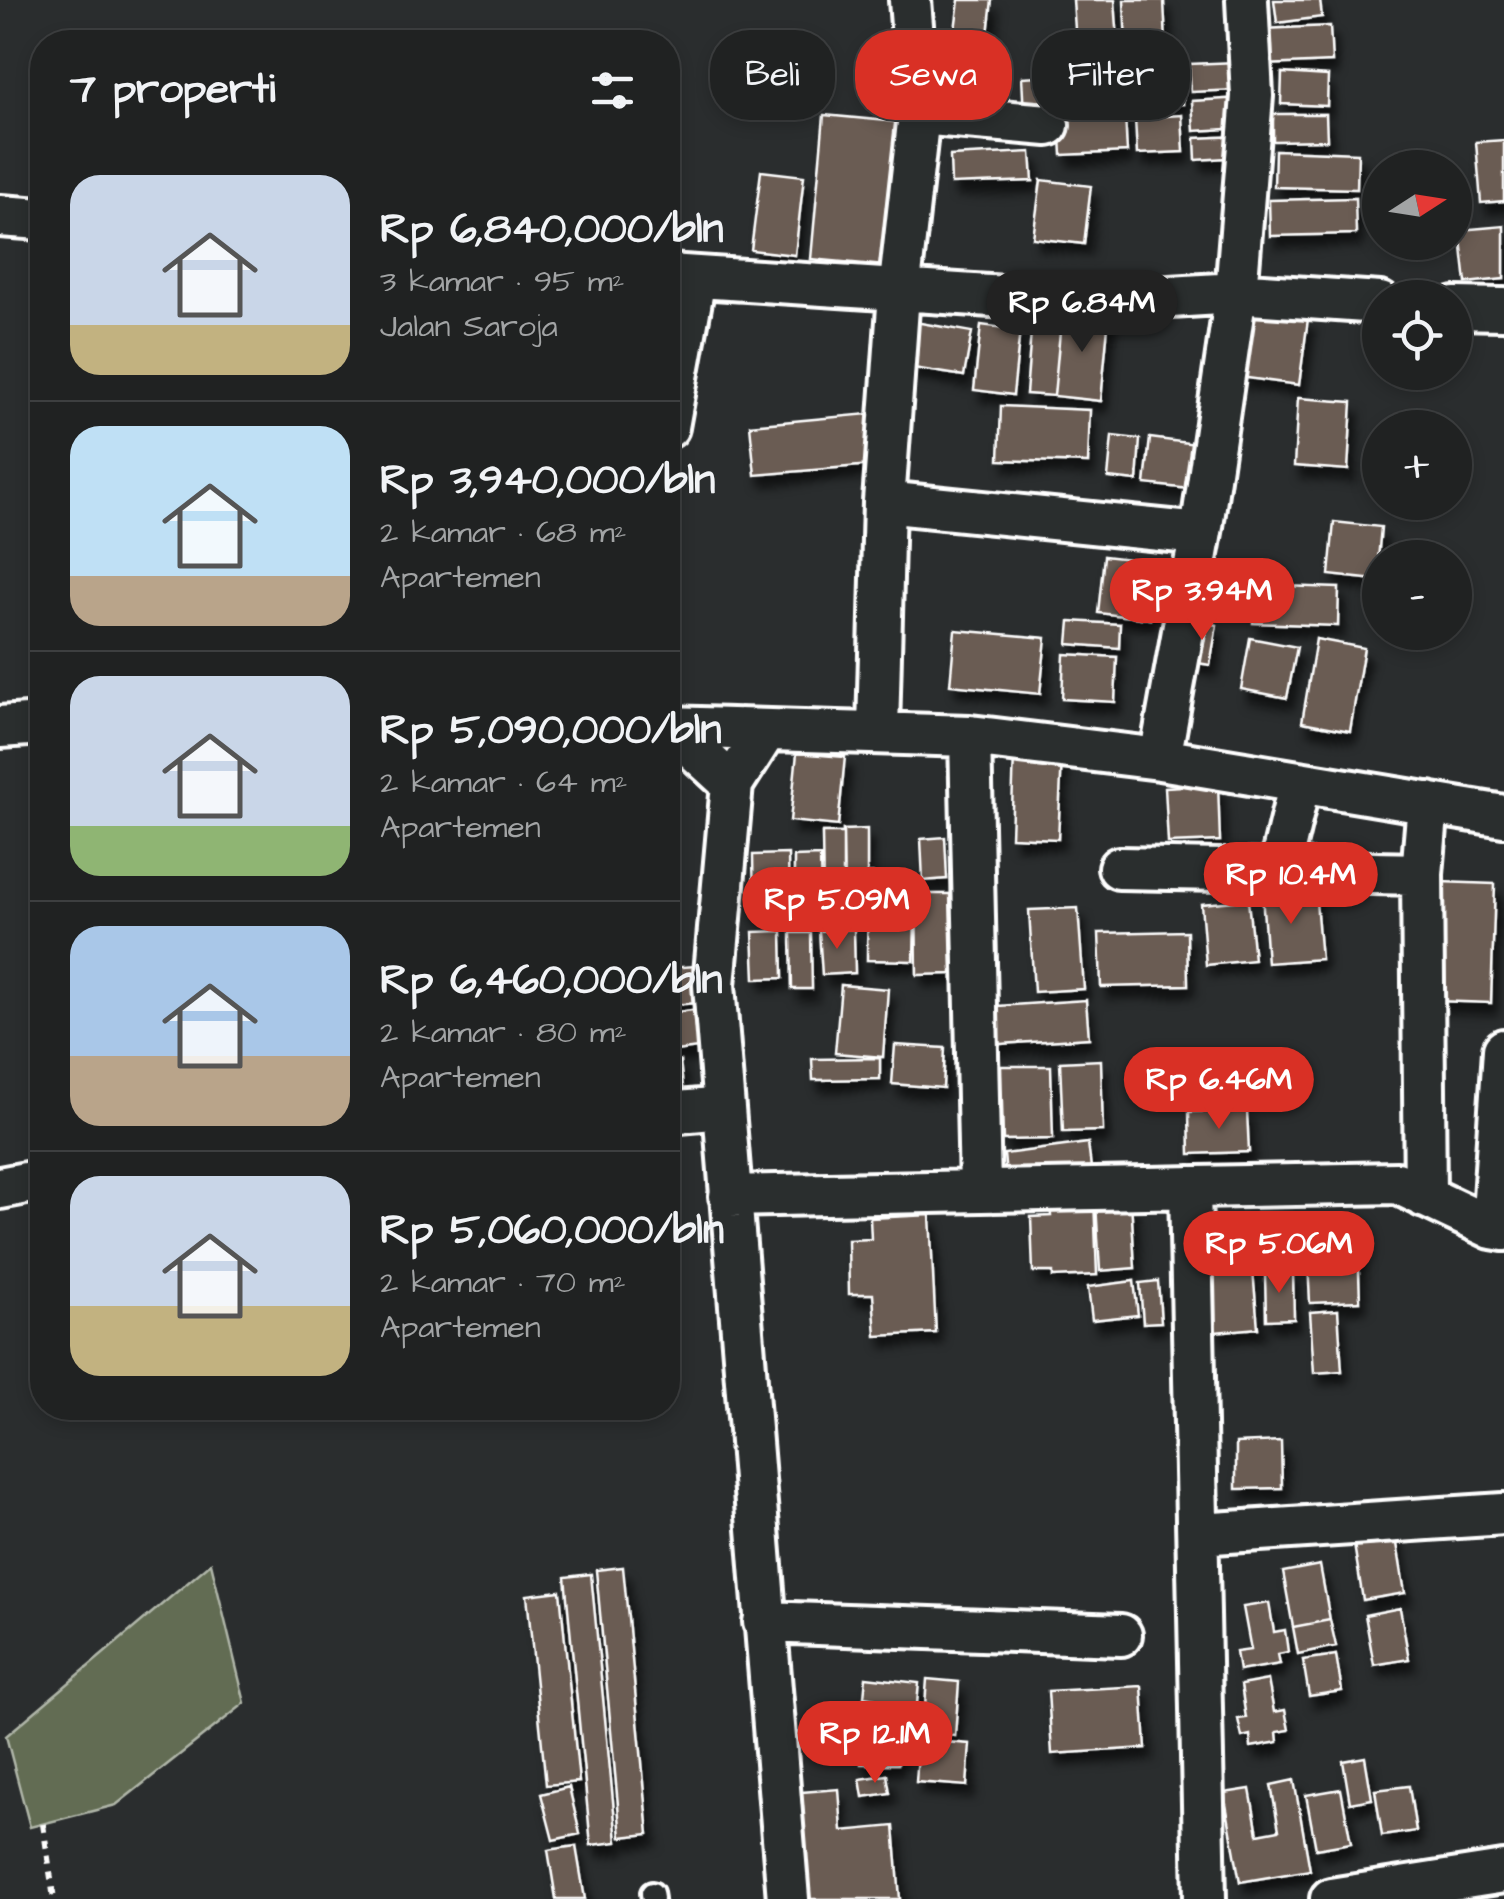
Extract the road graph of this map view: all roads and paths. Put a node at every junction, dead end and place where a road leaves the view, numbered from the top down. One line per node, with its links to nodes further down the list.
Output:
1 (910, 0): 3 (street)
2 (1247, 0): 11 (street)
3 (912, 30)
4 (918, 120): 10 (street)
5 (984, 120): 6 (street)
6 (1048, 126)
7 (0, 216): 8 (street)
8 (30, 218)
9 (682, 276): 10 (street)
10 (899, 293): 11 (street); 15 (street)
11 (1236, 293): 12 (street); 16 (street)
12 (1362, 302)
13 (1472, 308): 14 (street)
14 (1504, 309)
15 (884, 502): 16 (street); 20 (street)
16 (1200, 534): 24 (street)
17 (30, 725): 18 (street)
18 (0, 727)
19 (680, 727): 21 (street)
20 (878, 730): 21 (street); 22 (street)
21 (766, 731): 26 (street)
22 (970, 736): 24 (street); 38 (street)
23 (680, 737): 26 (street)
24 (1160, 759): 25 (street)
25 (1300, 782): 27 (street); 30 (street)
26 (732, 784): 33 (street)
27 (1428, 802): 28 (street); 31 (street)
28 (1504, 816)
29 (1119, 868): 30 (street)
30 (1278, 870): 31 (street)
31 (1422, 874): 40 (street)
32 (1504, 1050): 41 (street)
33 (723, 1108): 34 (street); 39 (street)
34 (680, 1112)
35 (30, 1182): 36 (street)
36 (0, 1188)
37 (1190, 1188): 38 (street); 40 (street); 43 (street)
38 (980, 1190): 39 (street)
39 (730, 1196): 44 (street)
40 (1425, 1197): 41 (street)
41 (1498, 1229)
42 (1504, 1514): 43 (street)
43 (1199, 1534): 51 (street)
44 (764, 1622): 45 (street); 50 (street)
45 (1121, 1635)
46 (43, 1824): 49 (path)
47 (1504, 1872): 48 (street)
48 (1352, 1898)
49 (54, 1899)
50 (788, 1899)
51 (1205, 1899)

